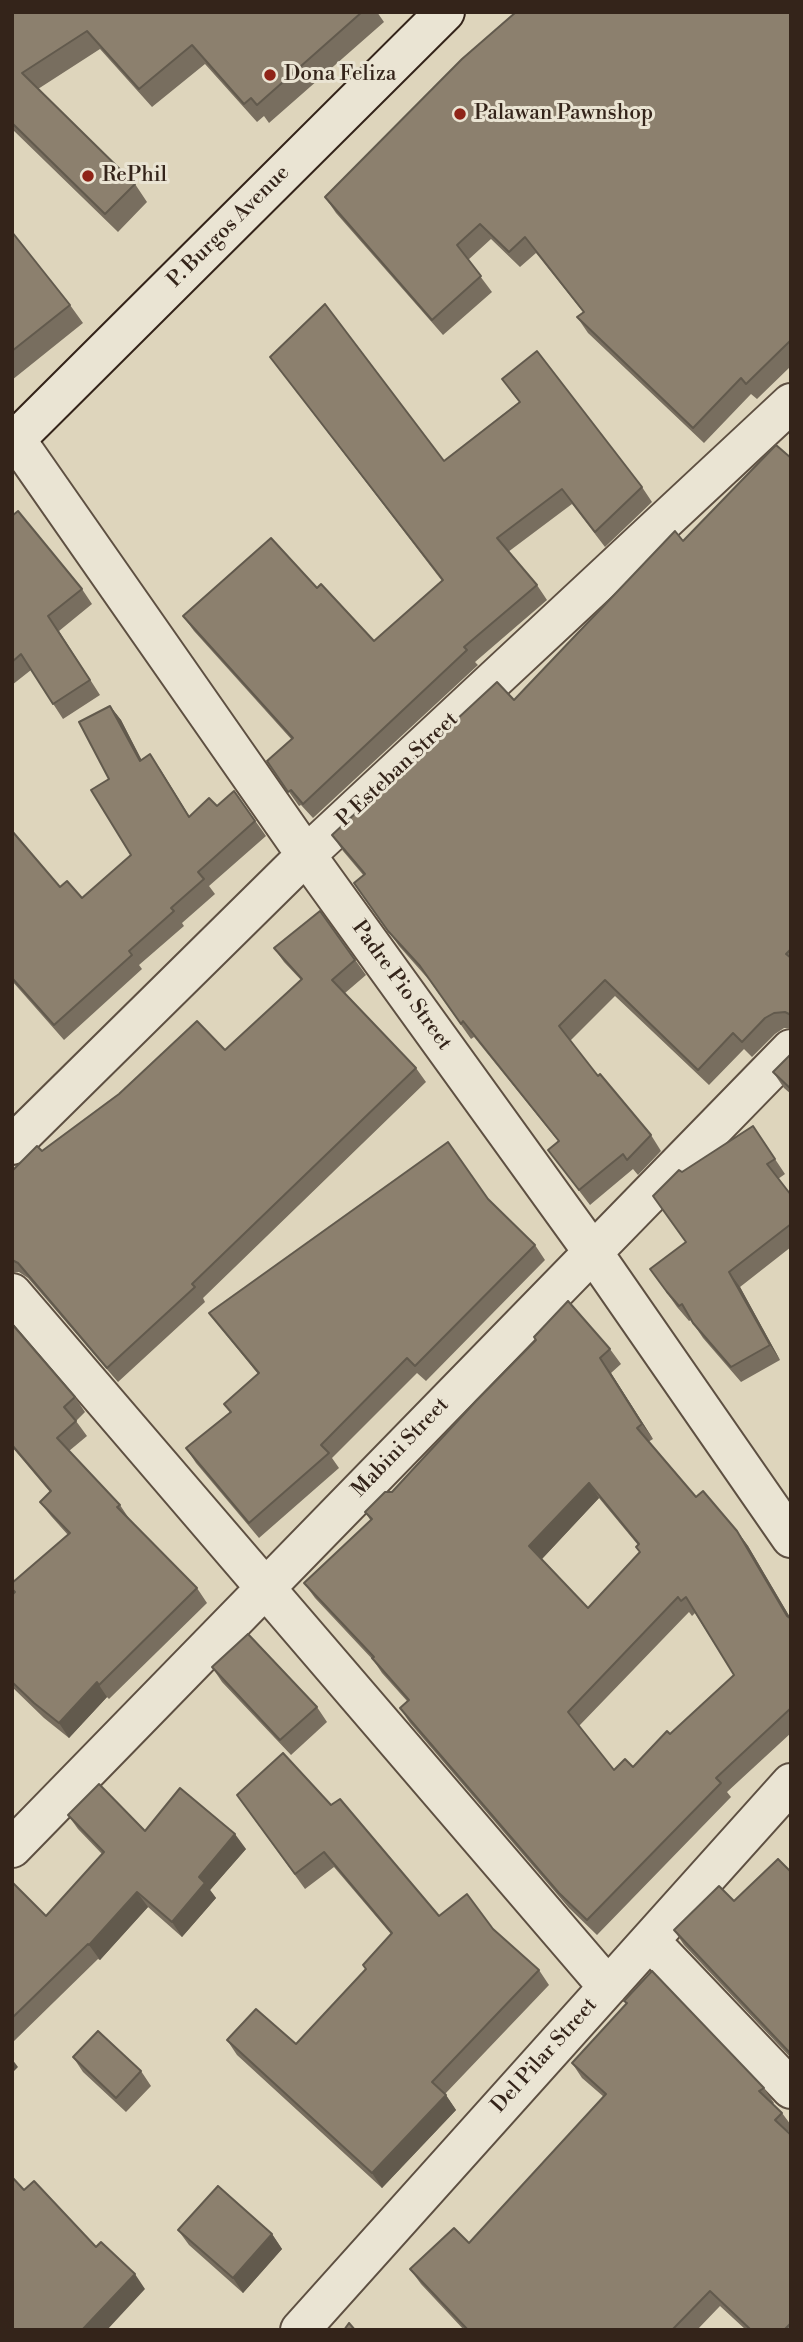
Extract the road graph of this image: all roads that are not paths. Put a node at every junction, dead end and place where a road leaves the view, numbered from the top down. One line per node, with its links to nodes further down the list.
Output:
1 (445, 12): 3 (street, P. Burgos Avenue)
2 (791, 403): 4 (street, P Esteban Street)
3 (13, 439): 4 (street, Padre Pio Street)
4 (306, 855): 6 (street, P Esteban Street); 7 (street, Padre Pio Street)
5 (791, 1049): 7 (street, Mabini Street)
6 (12, 1145)
7 (592, 1251): 9 (street, Padre Pio Street); 10 (street, Mabini Street)
8 (12, 1293): 10 (street)
9 (791, 1538)
10 (266, 1588): 12 (street, Mabini Street); 14 (street)
11 (791, 1783): 13 (street, Del Pilar Street)
12 (12, 1848)
13 (650, 1941): 14 (street, Del Pilar Street); 15 (street)
14 (608, 1987): 16 (street, Del Pilar Street)
15 (791, 2089)
16 (300, 2330)

